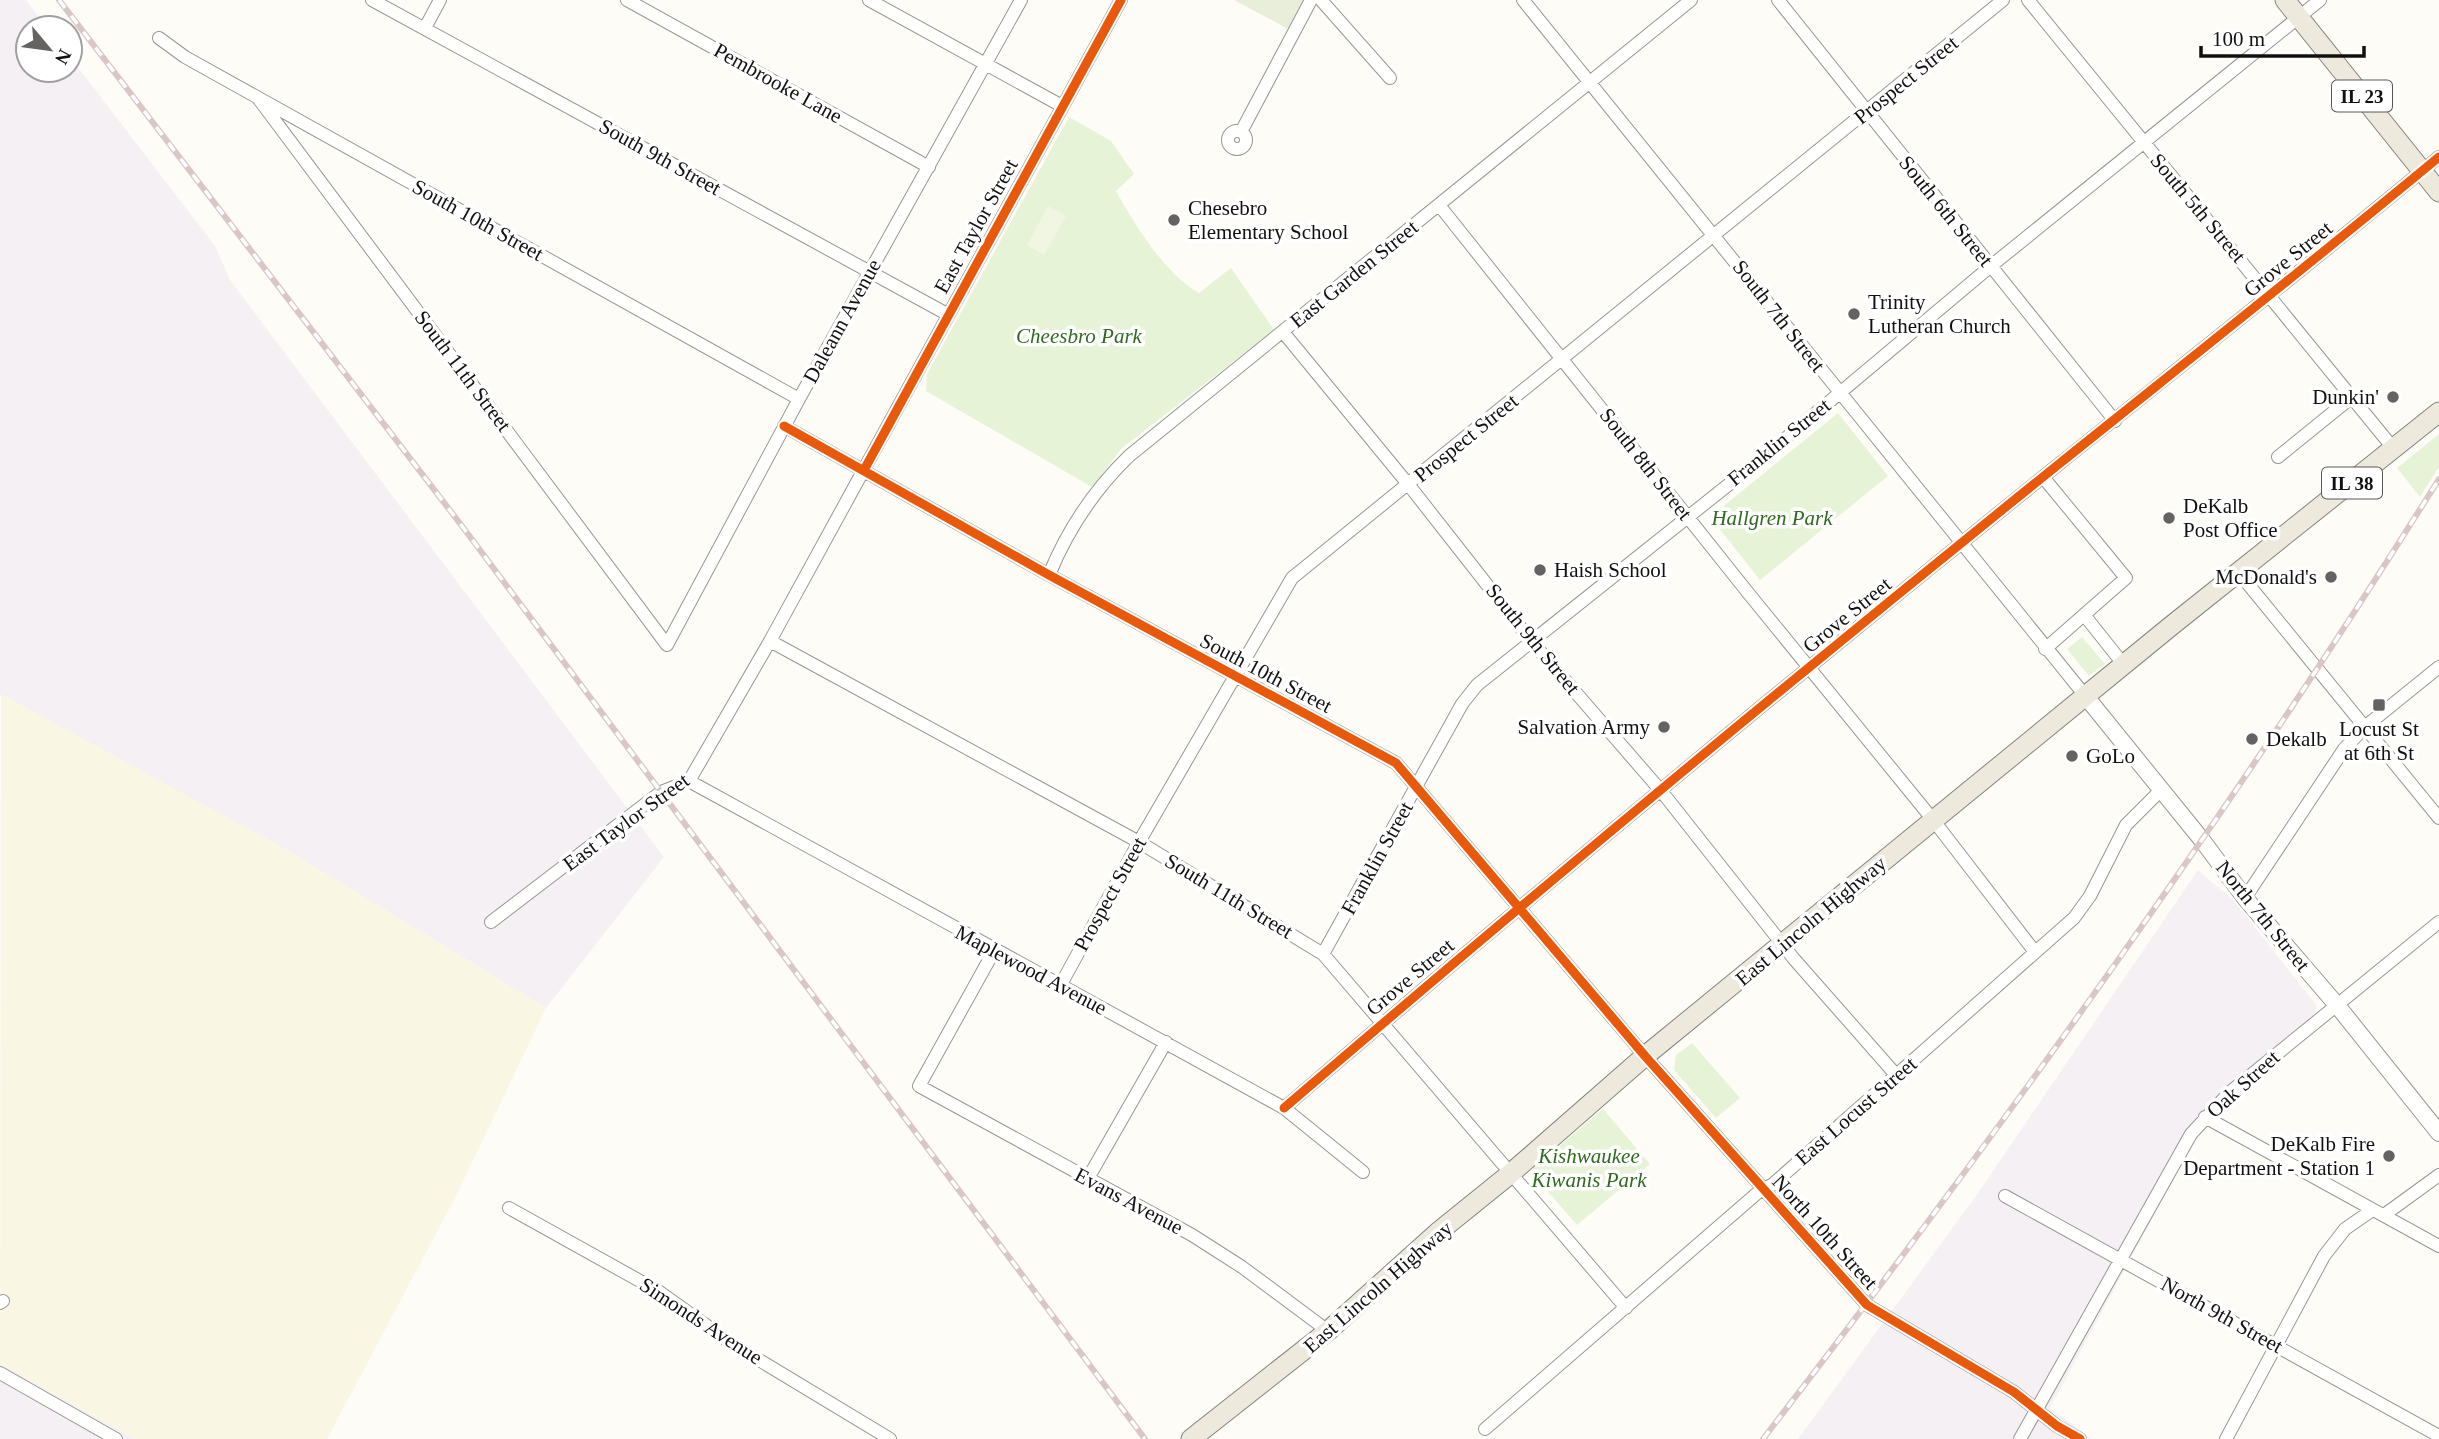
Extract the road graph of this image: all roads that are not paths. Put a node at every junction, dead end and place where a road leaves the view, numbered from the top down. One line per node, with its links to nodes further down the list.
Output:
1 (372, 0): 17 (street, South 9th Street)
2 (440, 0): 17 (street)
3 (627, 0): 28 (street, Pembrooke Lane)
4 (869, 0): 19 (street)
5 (1021, 0): 19 (street, Daleann Avenue)
6 (1121, 0): 23 (street, East Taylor Street)
7 (1311, 0): 25 (street)
8 (1321, 0): 20 (street)
9 (1523, 0): 21 (street, South 7th Street)
10 (1691, 0): 21 (street, East Garden Street)
11 (1778, 0): 24 (street, South 6th Street)
12 (2003, 0): 24 (street, Prospect Street)
13 (2028, 0): 26 (street, South 5th Street)
14 (2285, 0): 16 (main road, IL 23)
15 (2320, 0): 16 (street, Franklin Street)
16 (2298, 18): 26 (street, Franklin Street); 29 (main road, IL 23)
17 (425, 28): 34 (street, South 9th Street)
18 (159, 38): 22 (street, South 10th Street)
19 (986, 63): 23 (street); 28 (street, Daleann Avenue)
20 (1390, 78)
21 (1589, 82): 31 (street, East Garden Street); 32 (street, South 7th Street)
22 (258, 98): 41 (street, South 10th Street); 57 (street, South 11th Street)
23 (1062, 106): 36 (street, East Taylor Street)
24 (1867, 111): 32 (street, Prospect Street); 33 (street, South 6th Street)
25 (1241, 131)
26 (2144, 144): 33 (street, Franklin Street); 35 (street, South 5th Street)
27 (2439, 157): 29 (street, Grove Street)
28 (929, 167): 34 (street, Daleann Avenue)
29 (2421, 172): 30 (main road, IL 23); 35 (street, Grove Street)
30 (2439, 192)
31 (1439, 205): 37 (street, East Garden Street); 38 (street, South 8th Street)
32 (1714, 234): 38 (street, Prospect Street); 39 (street, South 7th Street)
33 (1991, 266): 39 (street, Franklin Street); 43 (street, South 6th Street)
34 (869, 272): 36 (street, South 9th Street); 41 (street, Daleann Avenue)
35 (2269, 295): 40 (street, South 5th Street); 43 (street, Grove Street)
36 (947, 314): 47 (street, East Taylor Street)
37 (1283, 332): 49 (street, South 9th Street); 53 (street, East Garden Street)
38 (1564, 358): 49 (street, Prospect Street); 50 (street, South 8th Street)
39 (1840, 394): 50 (street, Franklin Street); 51 (street, South 7th Street)
40 (2352, 397): 45 (street, South 5th Street); 46 (street)
41 (799, 399): 44 (street, Daleann Avenue)
42 (2439, 412): 45 (main road, East Lincoln Highway / IL 38)
43 (2115, 421): 48 (street, Grove Street)
44 (784, 426): 47 (street, South 10th Street); 57 (street, Daleann Avenue)
45 (2393, 448): 52 (main road, East Lincoln Highway / IL 38)
46 (2278, 457)
47 (864, 470): 53 (street, South 10th Street); 55 (street, East Taylor Street)
48 (2043, 477): 51 (street, Grove Street); 54 (street)
49 (1408, 484): 56 (street, South 9th Street); 62 (street, Prospect Street)
50 (1687, 517): 56 (street, Franklin Street); 61 (street, South 8th Street)
51 (1962, 544): 58 (street, South 7th Street); 61 (street, Grove Street)
52 (2239, 573): 59 (main road, East Lincoln Highway / IL 38); 64 (street)
53 (1049, 575): 62 (street, South 10th Street)
54 (2085, 617): 58 (street); 59 (street)
55 (770, 641): 65 (street, East Taylor Street); 71 (street, South 11th Street)
56 (1532, 642): 66 (street, Franklin Street); 68 (street, South 9th Street)
57 (667, 645)
58 (2045, 649): 63 (street, South 7th Street)
59 (2124, 665): 63 (main road, East Lincoln Highway / IL 38)
60 (2439, 667): 64 (street)
61 (1809, 668): 68 (street, Grove Street); 70 (street, South 8th Street)
62 (1235, 677): 66 (street, South 10th Street); 71 (street, Prospect Street)
63 (2087, 698): 67 (street, North 7th Street); 70 (main road, East Lincoln Highway / IL 38)
64 (2366, 726): 69 (street); 72 (street)
65 (690, 781): 74 (street, East Taylor Street); 77 (street, Maplewood Avenue)
66 (1417, 786): 73 (street, South 10th Street); 79 (street, Franklin Street)
67 (2161, 790): 72 (street, North 7th Street); 78 (street, East Locust Street)
68 (1662, 792): 73 (street, Grove Street); 76 (street, South 9th Street)
69 (2439, 818)
70 (1934, 821): 76 (main road, East Lincoln Highway / IL 38); 78 (street, South 8th Street)
71 (1139, 842): 79 (street, South 11th Street); 80 (street, Prospect Street)
72 (2245, 898): 81 (street, North 7th Street)
73 (1519, 909): 82 (street, Grove Street); 84 (street, South 10th Street)
74 (491, 922)
75 (2439, 922): 81 (street, Oak Street)
76 (1784, 946): 84 (main road, East Lincoln Highway / IL 38); 85 (street)
77 (994, 951): 80 (street, Maplewood Avenue); 92 (street, Evans Avenue)
78 (2035, 952): 85 (street, East Locust Street)
79 (1323, 954): 82 (street, South 11th Street)
80 (1060, 986): 83 (street, Maplewood Avenue)
81 (2336, 1004): 87 (street, Oak Street); 88 (street, North 7th Street)
82 (1382, 1024): 86 (street, Grove Street); 90 (street, South 11th Street)
83 (1166, 1042): 86 (street, Maplewood Avenue); 92 (street)
84 (1645, 1056): 90 (main road, East Lincoln Highway / IL 38); 93 (street, North 10th Street)
85 (1897, 1076): 93 (street, East Locust Street)
86 (1284, 1108): 89 (street, Maplewood Avenue)
87 (2205, 1117): 96 (street); 98 (street, Oak Street)
88 (2439, 1133)
89 (1363, 1172)
90 (1510, 1174): 99 (street, South 11th Street); 100 (main road, East Lincoln Highway / IL 38)
91 (2439, 1175): 96 (street)
92 (1087, 1180): 100 (street, Evans Avenue)
93 (1762, 1189): 99 (street, East Locust Street); 103 (street, North 10th Street)
94 (2005, 1196): 98 (street, North 9th Street)
95 (509, 1208): 107 (street, Simonds Avenue)
96 (2378, 1213): 97 (street); 101 (street)
97 (2439, 1246)
98 (2122, 1259): 101 (street, North 9th Street); 103 (street, Oak Street)
99 (1626, 1308): 104 (street, East Locust Street)
100 (1328, 1331): 108 (main road, East Lincoln Highway / IL 38)
101 (2275, 1345): 105 (street, North 9th Street); 111 (street)
102 (0, 1373): 106 (street)
103 (2037, 1410): 109 (street, Oak Street); 110 (street, North 10th Street)
104 (1485, 1429)
105 (2436, 1433)
106 (116, 1439)
107 (890, 1439)
108 (1191, 1439)
109 (2021, 1439)
110 (2080, 1439)
111 (2226, 1439)

